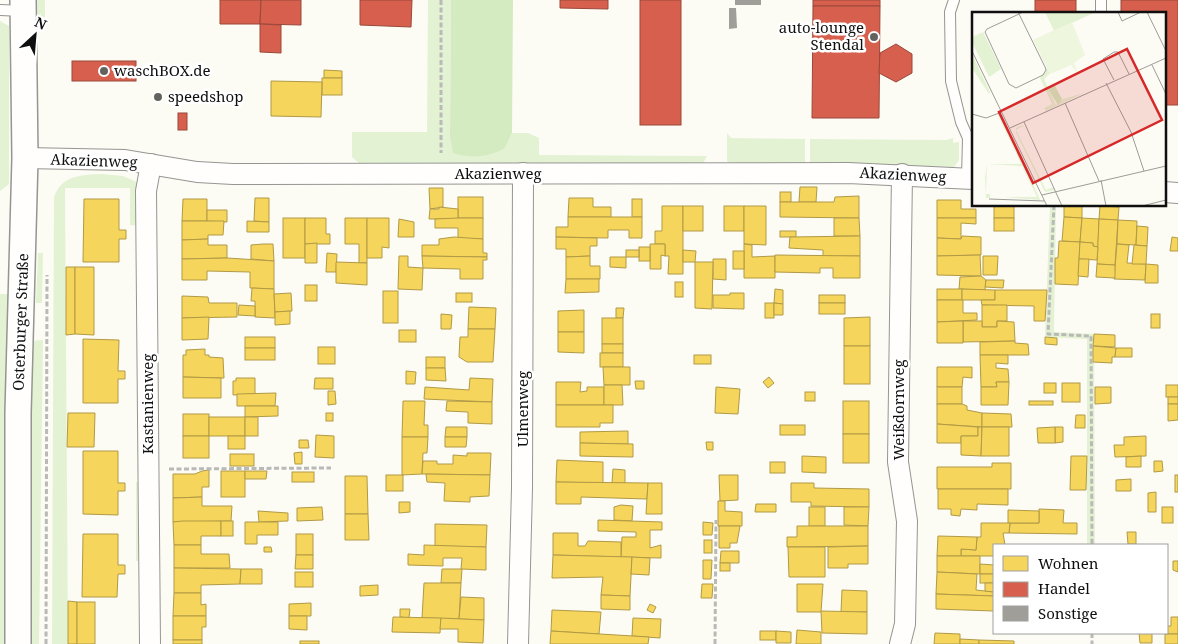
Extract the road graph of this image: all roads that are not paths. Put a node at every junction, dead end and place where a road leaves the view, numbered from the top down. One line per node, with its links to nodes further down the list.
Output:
1 (954, 0): 7 (lane)
2 (16, 7): 3 (street, Osterburger Straße)
3 (25, 158): 4 (street, Akazienweg); 8 (street, Osterburger Straße)
4 (151, 164): 5 (street, Akazienweg); 9 (street, Kastanienweg)
5 (524, 174): 6 (street, Akazienweg); 10 (street, Ulmenweg)
6 (902, 174): 7 (street, Akazienweg); 11 (street, Weißdornweg)
7 (970, 179)
8 (18, 644)
9 (150, 644)
10 (518, 644)
11 (900, 644)

